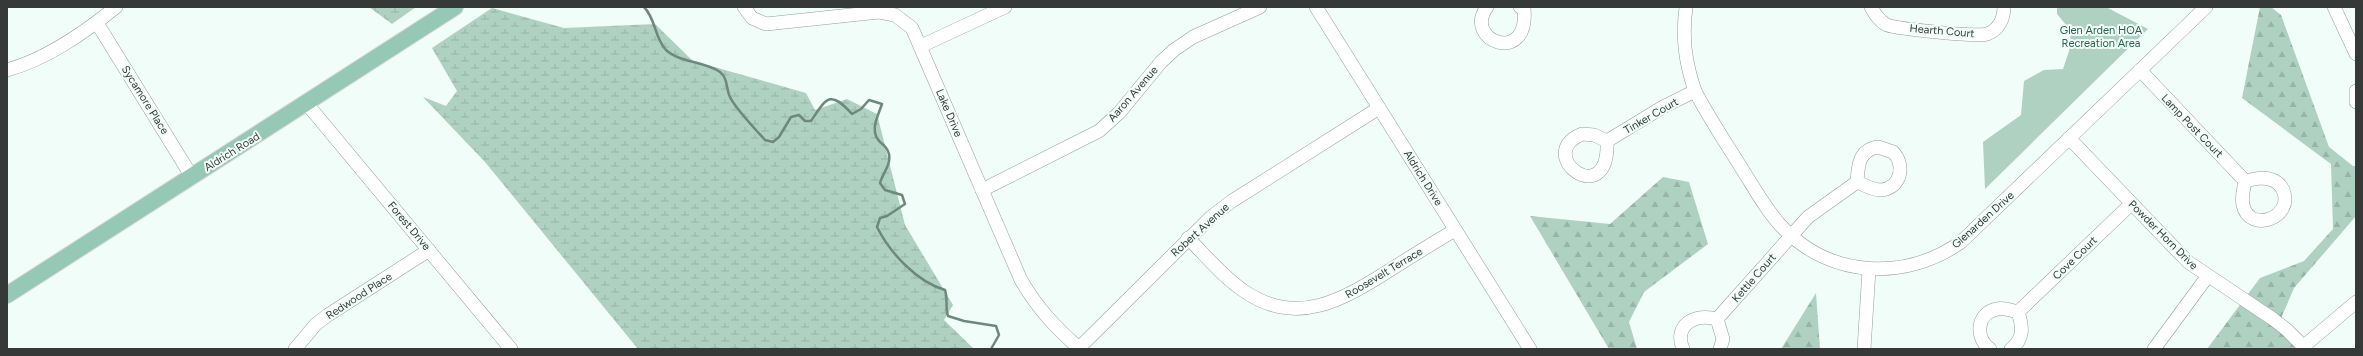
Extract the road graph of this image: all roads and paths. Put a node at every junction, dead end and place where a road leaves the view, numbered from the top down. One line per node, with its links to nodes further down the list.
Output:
1 (116, 7): 14 (street)
2 (455, 7): 22 (main road, Aldrich Road)
3 (744, 7): 15 (street, Lake Drive)
4 (1004, 7): 15 (street)
5 (1260, 7): 29 (street, Aaron Avenue)
6 (1316, 7): 23 (street, Aldrich Drive)
7 (1487, 7): 13 (street)
8 (1686, 7): 19 (street, Glenarden Drive)
9 (1871, 7): 10 (street, Hearth Court)
10 (2004, 7)
11 (2206, 7): 18 (street, Glenarden Drive)
12 (2334, 7): 16 (street)
13 (1524, 8)
14 (97, 23): 17 (street); 26 (street, Sycamore Place)
15 (921, 46): 29 (street, Lake Drive)
16 (2356, 54)
17 (7, 70)
18 (2140, 70): 24 (street, Glenarden Drive); 27 (street, Lamp Post Court)
19 (1695, 91): 25 (street, Tinker Court); 32 (street, Glenarden Drive)
20 (2356, 91): 21 (street)
21 (2356, 102)
22 (307, 104): 26 (main road, Aldrich Road); 34 (street, Forest Drive)
23 (1379, 108): 31 (street, Aldrich Drive); 33 (street, Robert Avenue)
24 (2069, 138): 30 (street, Powder Horn Drive); 35 (street, Glenarden Drive)
25 (1608, 141)
26 (192, 177): 37 (main road, Aldrich Road)
27 (2245, 181)
28 (1857, 182): 32 (street, Kettle Court)
29 (982, 190): 41 (street, Lake Drive)
30 (2131, 204): 36 (street, Powder Horn Drive); 39 (street, Cove Court)
31 (1455, 230): 33 (street, Roosevelt Terrace); 45 (street, Aldrich Drive)
32 (1791, 236): 35 (street, Glenarden Drive); 40 (street, Kettle Court)
33 (1188, 238): 41 (street, Robert Avenue)
34 (429, 250): 43 (street, Redwood Place); 44 (street, Forest Drive)
35 (1869, 270): 48 (street)
36 (2207, 277): 42 (street, Powder Horn Drive); 51 (street)
37 (7, 295)
38 (2356, 302): 42 (street)
39 (2018, 312): 49 (street); 50 (street)
40 (1717, 319): 46 (street); 47 (street)
41 (1080, 348)
42 (2305, 348)
43 (295, 349)
44 (511, 349)
45 (1530, 349)
46 (1683, 349)
47 (1720, 349)
48 (1864, 349)
49 (1990, 349)
50 (2011, 349)
51 (2154, 349)

